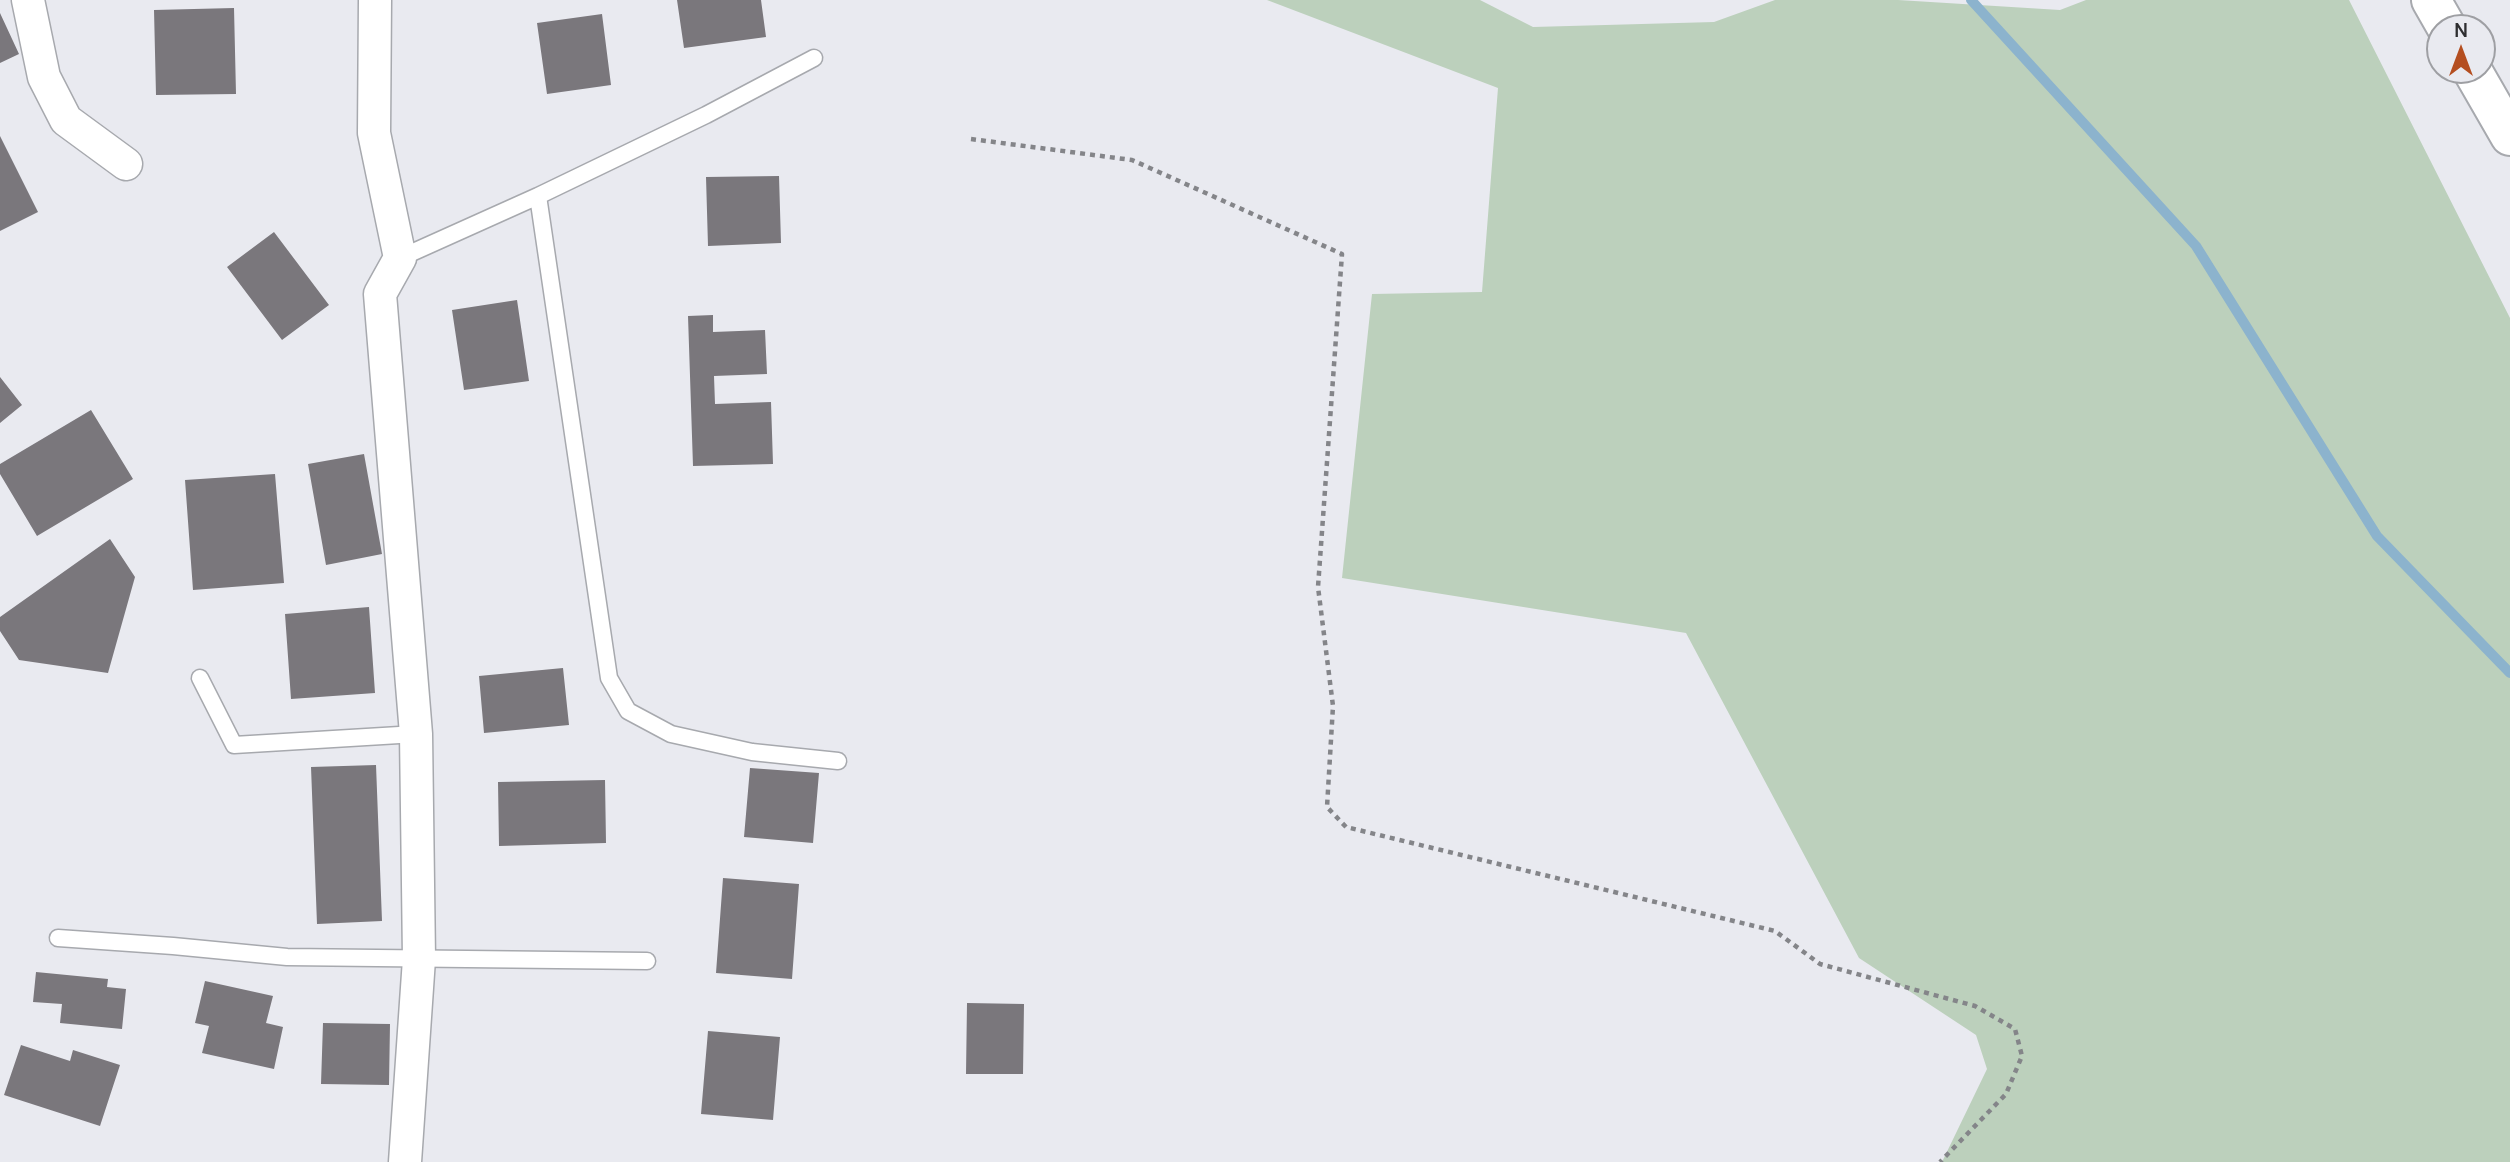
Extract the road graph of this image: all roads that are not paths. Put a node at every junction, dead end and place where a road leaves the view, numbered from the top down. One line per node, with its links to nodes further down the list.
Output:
1 (29, 0): 6 (street)
2 (375, 0): 8 (street)
3 (814, 58): 7 (lane)
4 (2480, 84): 5 (main road)
5 (2510, 136)
6 (126, 164)
7 (538, 196): 8 (lane); 11 (lane)
8 (400, 258): 10 (street)
9 (200, 678): 10 (lane)
10 (416, 734): 13 (street)
11 (838, 761)
12 (58, 938): 13 (lane)
13 (419, 959): 14 (lane); 15 (street)
14 (647, 961)
15 (405, 1162)

